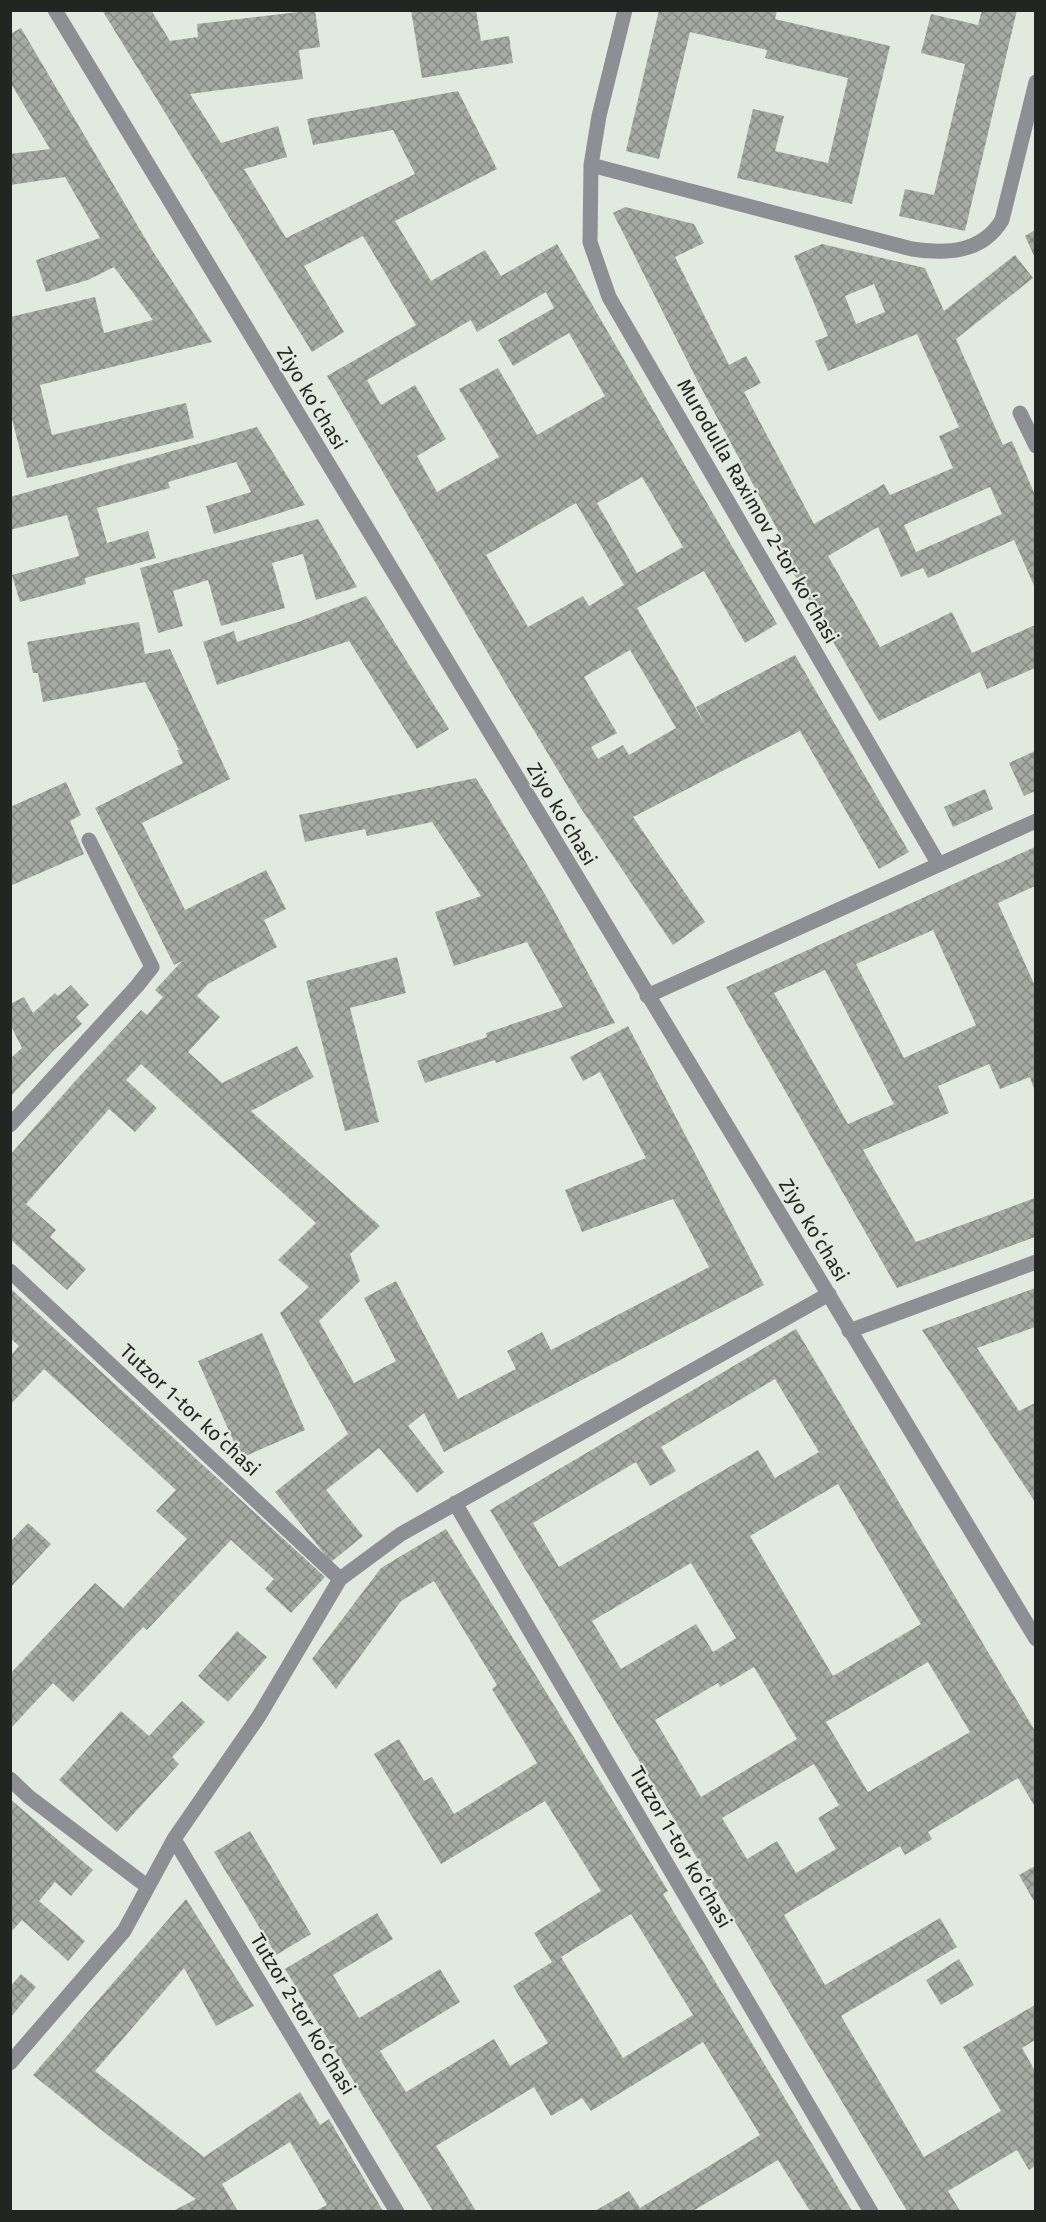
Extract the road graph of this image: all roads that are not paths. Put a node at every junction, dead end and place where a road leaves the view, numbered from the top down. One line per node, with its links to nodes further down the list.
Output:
1 (55, 10): 10 (street, Ziyo koʻchasi)
2 (625, 10): 4 (street, Murodulla Raximov 2-tor koʻchasi)
3 (1035, 82): 4 (street)
4 (591, 165): 9 (street, Murodulla Raximov 2-tor koʻchasi)
5 (1020, 413): 6 (street)
6 (1035, 446)
7 (1035, 820): 9 (street)
8 (89, 840): 11 (street)
9 (938, 863): 10 (street)
10 (648, 996): 14 (street, Ziyo koʻchasi)
11 (10, 1125)
12 (1035, 1262): 15 (street)
13 (10, 1270): 17 (street, Tutzor 1-tor koʻchasi)
14 (829, 1294): 15 (street, Ziyo koʻchasi); 16 (street)
15 (849, 1331): 18 (street, Ziyo koʻchasi)
16 (455, 1503): 17 (street); 24 (street, Tutzor 1-tor koʻchasi)
17 (340, 1580): 20 (street)
18 (1035, 1639)
19 (10, 1779): 21 (street)
20 (174, 1839): 21 (street); 23 (street, Tutzor 2-tor koʻchasi)
21 (148, 1887): 22 (street)
22 (10, 2063)
23 (397, 2211)
24 (871, 2211)

